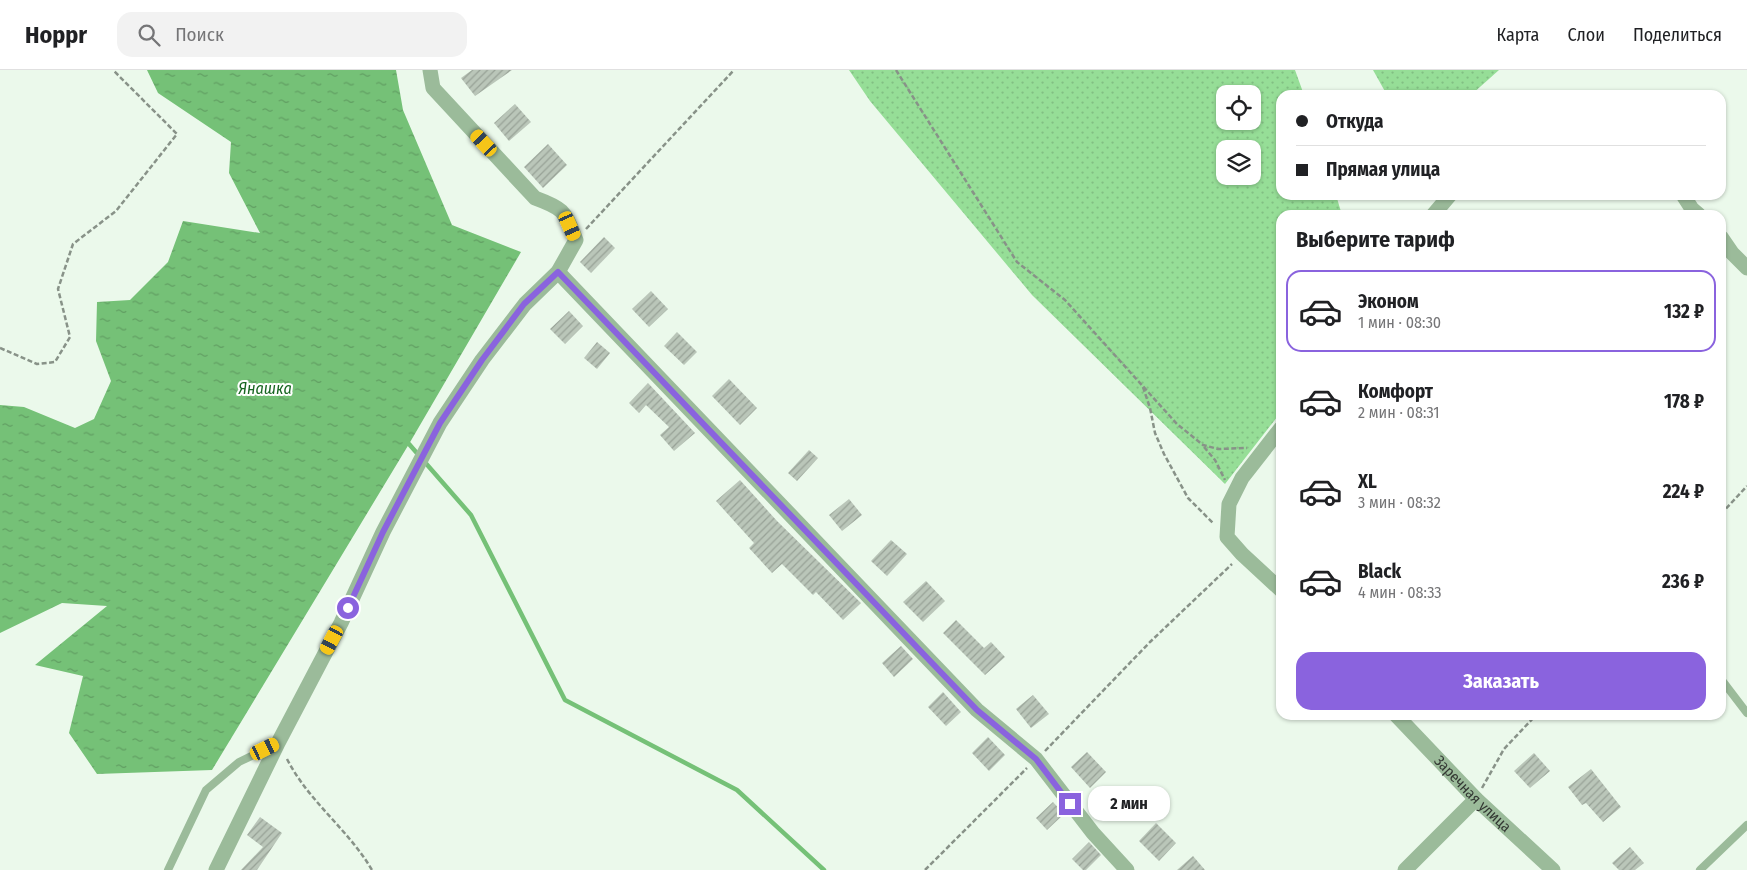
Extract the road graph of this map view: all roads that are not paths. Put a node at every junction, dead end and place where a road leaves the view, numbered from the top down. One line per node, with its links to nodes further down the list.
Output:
1 (430, 70): 6 (street)
2 (1446, 200): 3 (street)
3 (1437, 210)
4 (1726, 244): 5 (street)
5 (1747, 268)
6 (558, 272): 12 (street); 17 (street)
7 (1276, 434): 8 (street)
8 (1276, 585)
9 (1726, 686): 10 (lane)
10 (1747, 713)
11 (1401, 720): 13 (street, Заречная улица)
12 (278, 743): 15 (lane); 16 (street)
13 (1476, 799): 18 (street); 19 (street, Заречная улица)
14 (1747, 825): 20 (lane)
15 (168, 870)
16 (216, 870)
17 (1127, 870)
18 (1405, 870)
19 (1553, 870)
20 (1700, 870)

